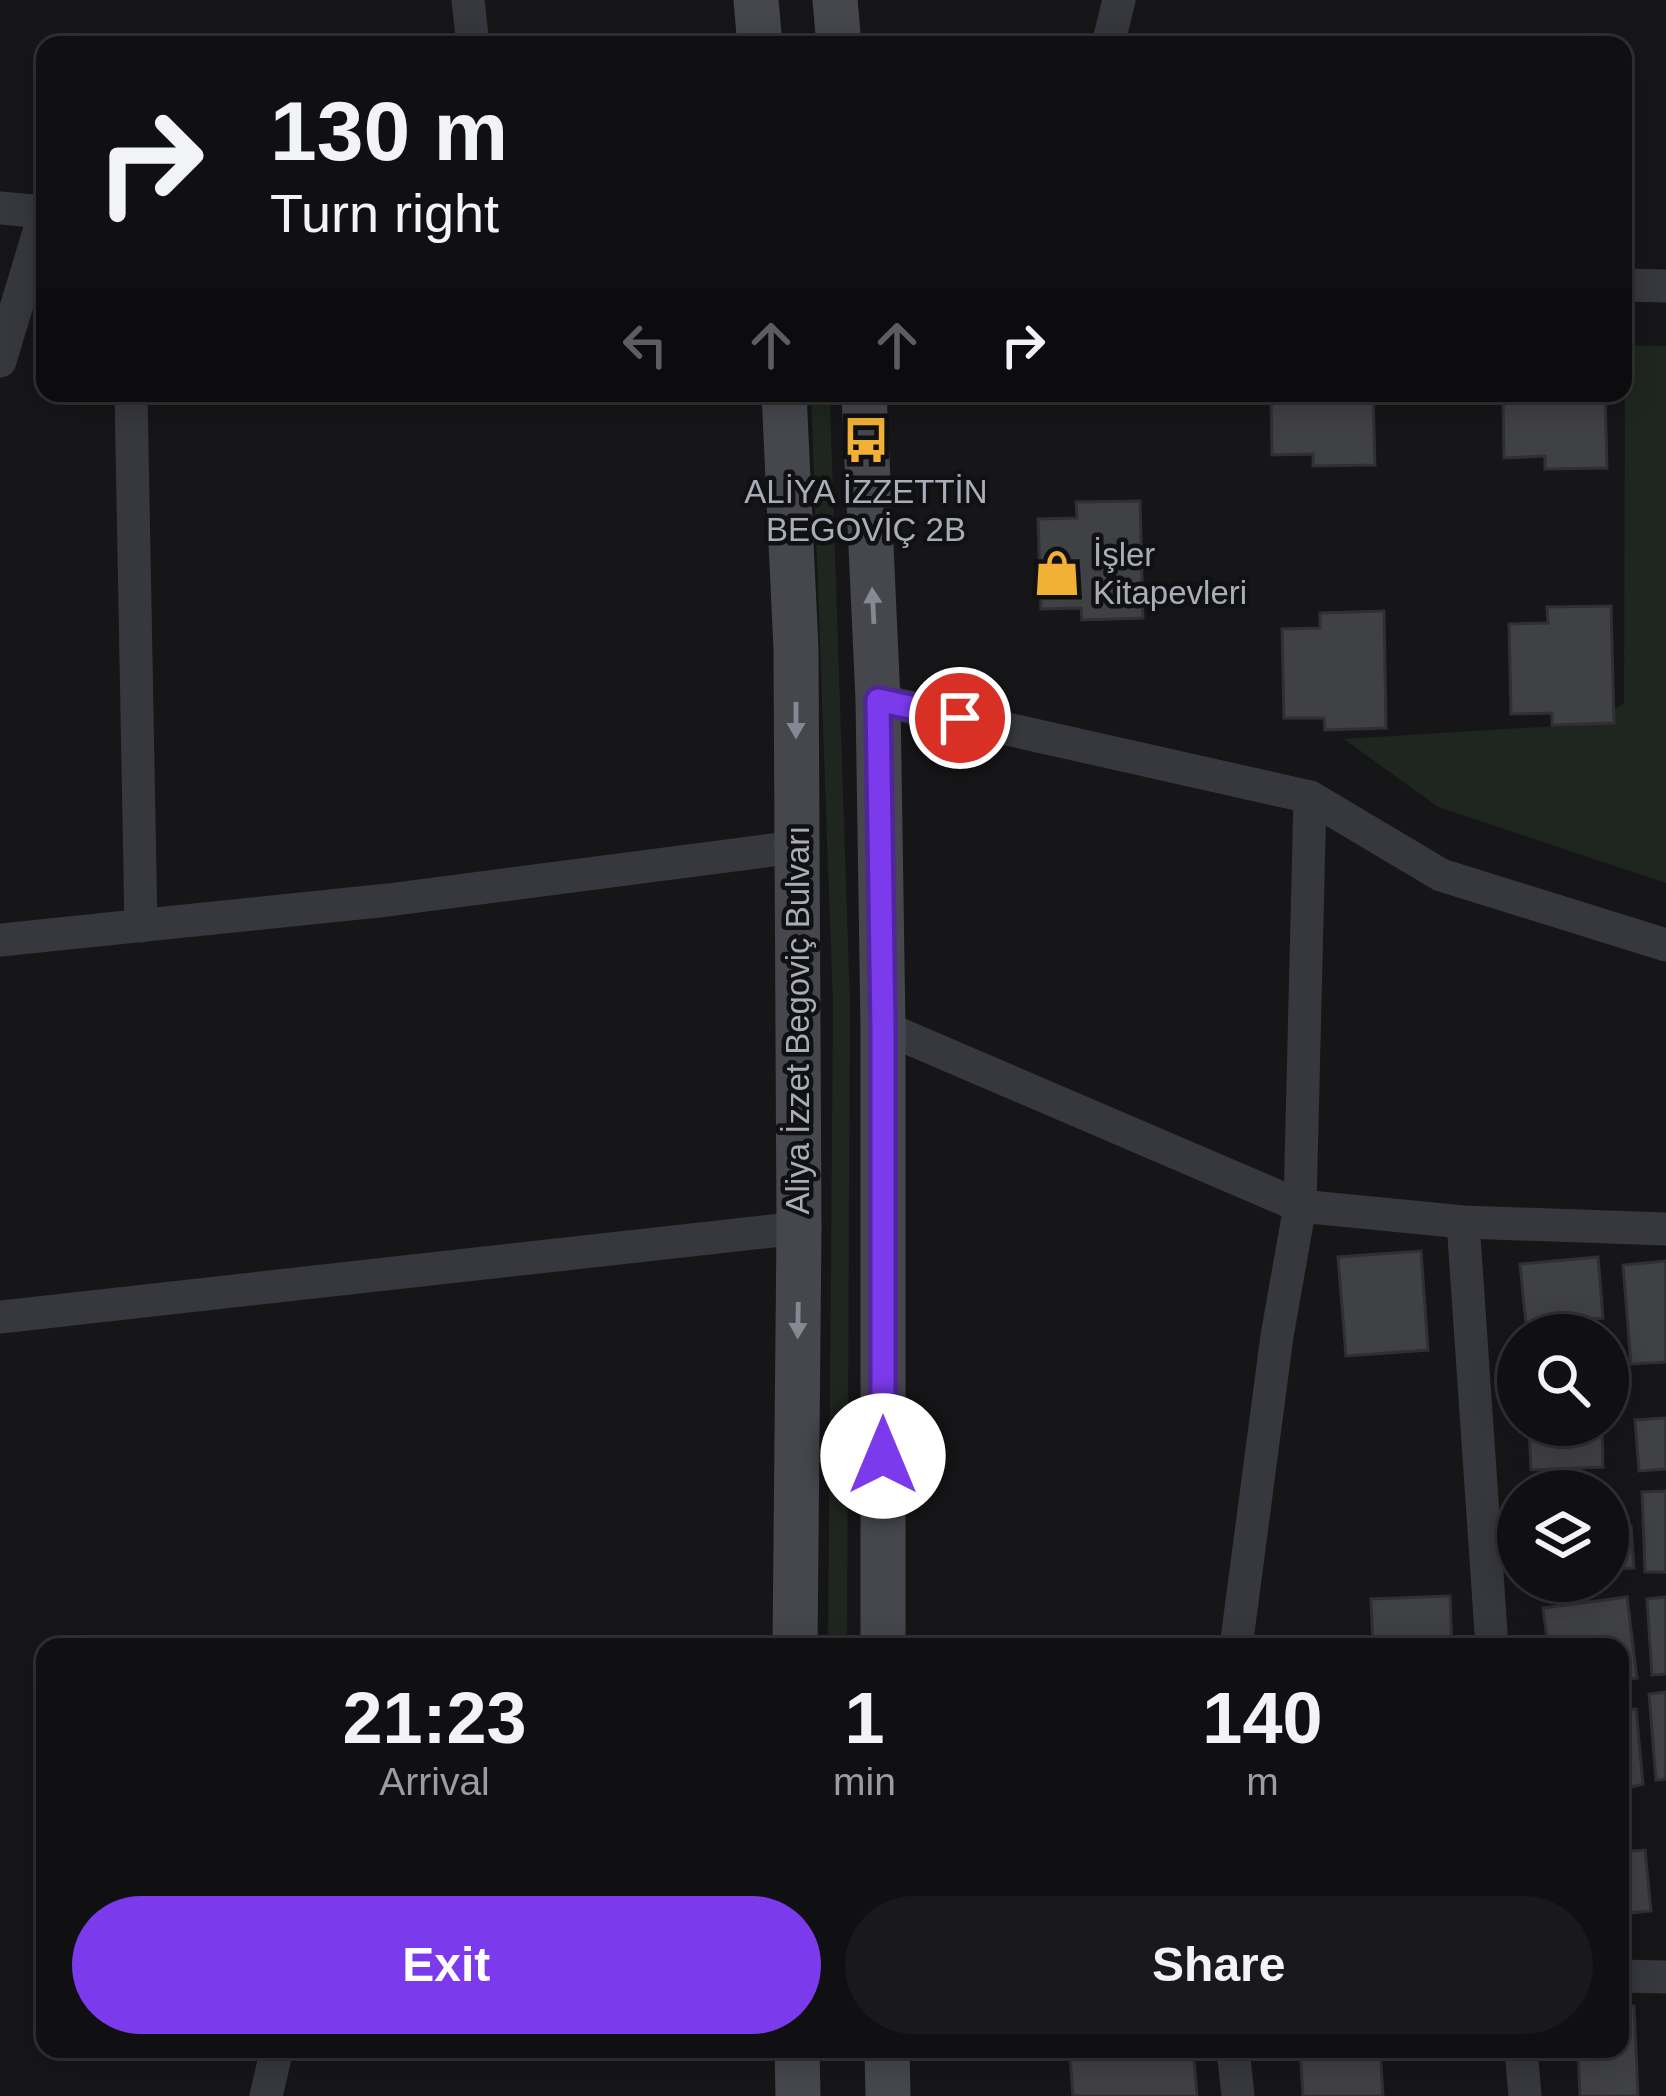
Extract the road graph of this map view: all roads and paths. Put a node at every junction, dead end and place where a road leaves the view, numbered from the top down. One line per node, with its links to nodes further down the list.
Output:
1 (468, 0): 5 (street)
2 (756, 0): 6 (main road)
3 (835, 0): 7 (main road)
4 (1119, 0): 8 (street)
5 (472, 36)
6 (759, 36)
7 (838, 36)
8 (1110, 36)
9 (0, 208): 10 (street)
10 (36, 211)
11 (36, 242): 14 (street)
12 (1632, 285): 13 (street)
13 (1666, 286)
14 (0, 361)
15 (131, 402): 21 (street)
16 (784, 402): 20 (main road, Aliya İzzet Begoviç Bulvarı, one-way to 20)
17 (864, 402): 18 (main road, one-way to 17)
18 (878, 700): 19 (street); 24 (main road)
19 (1310, 797): 23 (street); 25 (street)
20 (796, 848): 21 (street); 27 (main road, Aliya İzzet Begoviç Bulvarı)
21 (141, 926): 22 (street)
22 (0, 940)
23 (1666, 944)
24 (883, 1028): 25 (street); 31 (main road)
25 (1300, 1206): 26 (street); 32 (street)
26 (1463, 1222): 28 (street); 33 (street)
27 (799, 1228): 29 (street); 30 (main road, Aliya İzzet Begoviç Bulvarı, one-way to 30)
28 (1666, 1229)
29 (0, 1318)
30 (795, 1638)
31 (883, 1638)
32 (1237, 1638)
33 (1491, 1638)
34 (1629, 1976): 35 (street)
35 (1666, 1977)
36 (275, 2058): 41 (street)
37 (796, 2058): 42 (main road)
38 (887, 2058): 43 (main road)
39 (1234, 2058): 44 (street)
40 (1522, 2058): 45 (street)
41 (266, 2096)
42 (798, 2096)
43 (888, 2096)
44 (1238, 2096)
45 (1526, 2096)

